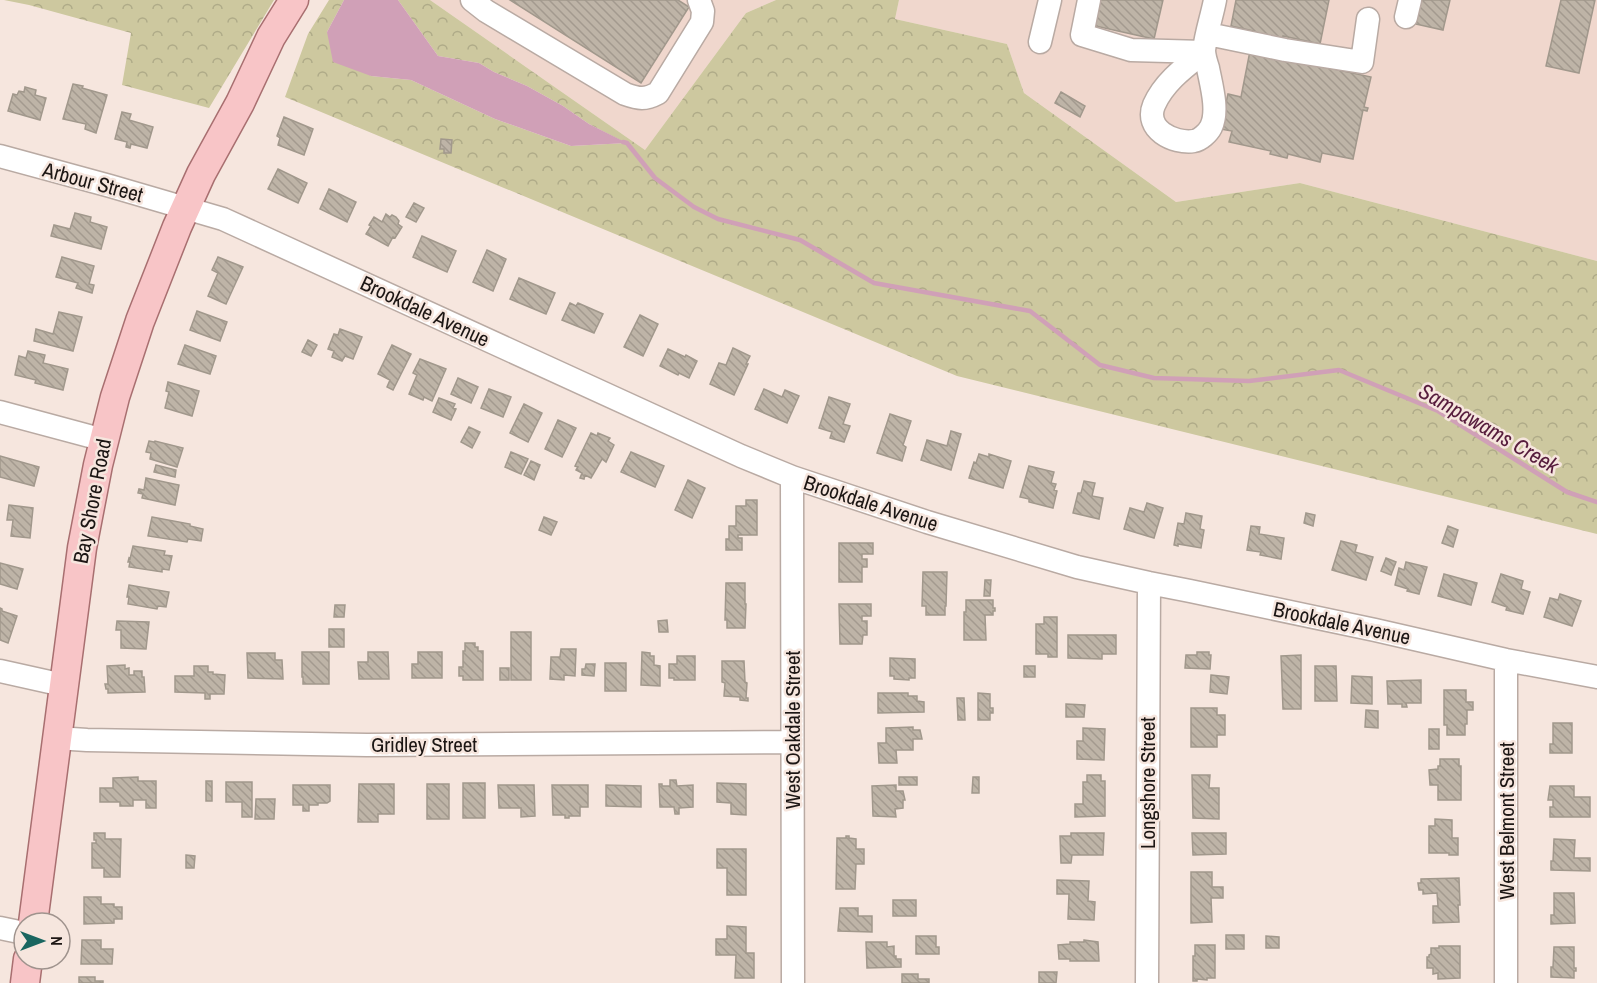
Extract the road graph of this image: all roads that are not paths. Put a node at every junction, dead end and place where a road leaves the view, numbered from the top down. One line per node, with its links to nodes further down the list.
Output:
1 (294, 0): 11 (main road, Bay Shore Road)
2 (312, 0): 11 (main road, Bay Shore Road)
3 (472, 0): 4 (street)
4 (699, 0)
5 (1050, 0): 9 (street)
6 (1089, 0): 10 (street)
7 (1215, 0): 10 (street)
8 (1368, 19): 10 (street)
9 (1040, 42)
10 (1206, 43)
11 (240, 103): 13 (main road, Bay Shore Road)
12 (0, 156): 13 (street, Arbour Street)
13 (186, 208): 15 (main road, Bay Shore Road); 16 (street, Brookdale Avenue)
14 (0, 412): 15 (street)
15 (104, 440): 21 (main road, Bay Shore Road)
16 (792, 477): 17 (street, Brookdale Avenue); 23 (street, West Oakdale Street)
17 (1149, 584): 18 (street, Brookdale Avenue); 26 (street, Longshore Street)
18 (1506, 660): 20 (street, Brookdale Avenue); 27 (street, West Belmont Street)
19 (0, 671): 21 (street)
20 (1597, 677)
21 (63, 685): 22 (main road, Bay Shore Road)
22 (56, 738): 23 (street, Gridley Street); 24 (main road, Bay Shore Road)
23 (792, 742): 25 (street, West Oakdale Street)
24 (34, 911)
25 (793, 983)
26 (1147, 983)
27 (1506, 983)

